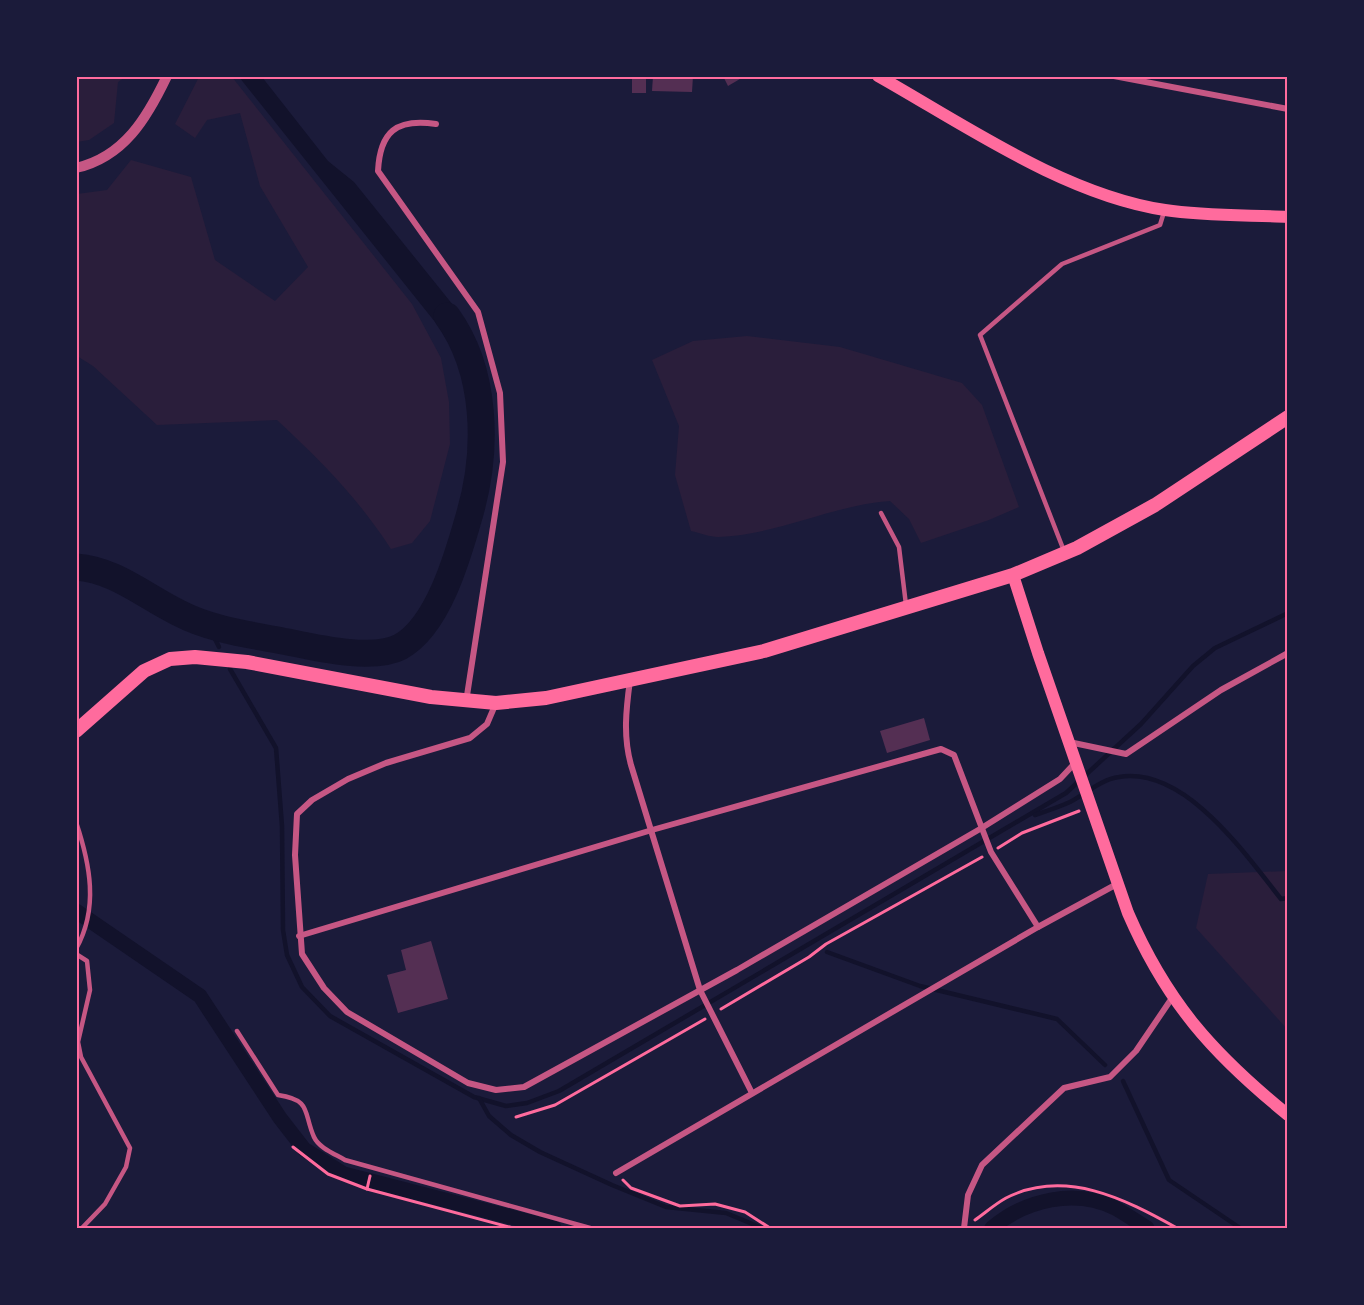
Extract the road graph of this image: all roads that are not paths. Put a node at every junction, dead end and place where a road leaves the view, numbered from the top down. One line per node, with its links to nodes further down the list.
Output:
1 (166, 76): 6 (street)
2 (878, 76): 7 (main road)
3 (1114, 76): 4 (street)
4 (1287, 109)
5 (436, 124): 16 (street)
6 (76, 168)
7 (1164, 210): 8 (main road); 11 (lane)
8 (1287, 216)
9 (1287, 417): 11 (main road)
10 (881, 513): 13 (lane)
11 (1065, 553): 12 (main road)
12 (1013, 575): 13 (main road); 19 (main road)
13 (906, 608): 15 (main road)
14 (1287, 653): 19 (street)
15 (630, 680): 17 (main road); 22 (street)
16 (466, 702): 17 (main road); 18 (main road)
17 (496, 703): 26 (street)
18 (76, 731)
19 (1068, 742): 20 (main road)
20 (1077, 765): 23 (street); 24 (main road)
21 (76, 822): 27 (lane)
22 (652, 830): 23 (street); 26 (street); 28 (street)
23 (980, 831): 25 (street); 28 (street)
24 (1117, 884): 25 (street); 29 (main road)
25 (1038, 927): 31 (street)
26 (299, 936): 28 (street)
27 (76, 951): 34 (lane)
28 (701, 992): 31 (street)
29 (1172, 998): 32 (main road); 36 (street)
30 (237, 1032): 35 (lane)
31 (752, 1093): 33 (street)
32 (1287, 1115)
33 (616, 1173)
34 (82, 1228)
35 (590, 1228)
36 (964, 1228)

